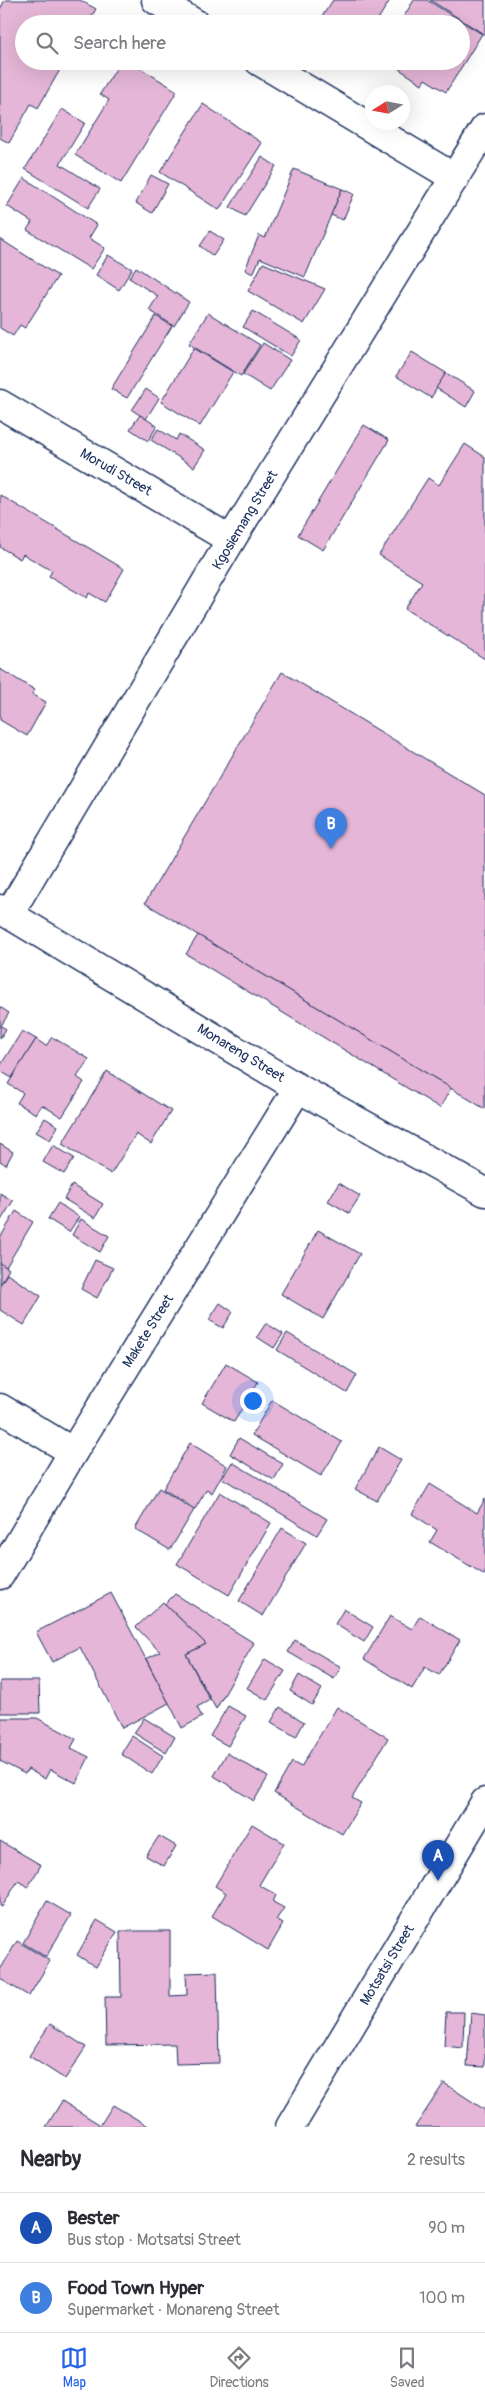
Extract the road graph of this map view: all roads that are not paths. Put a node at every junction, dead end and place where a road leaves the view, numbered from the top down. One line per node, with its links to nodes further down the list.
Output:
1 (156, 0): 2 (street)
2 (181, 15)
3 (274, 70): 5 (street)
4 (485, 128): 5 (street, Kgosiemang Street)
5 (455, 178): 7 (street, Kgosiemang Street)
6 (0, 404): 7 (street, Morudi Street)
7 (231, 540): 8 (street, Kgosiemang Street)
8 (4, 912): 9 (street, Monareng Street)
9 (298, 1088): 10 (street, Monareng Street); 12 (street, Makete Street)
10 (485, 1192)
11 (0, 1408): 12 (street)
12 (73, 1452): 13 (street, Makete Street)
13 (0, 1575)
14 (485, 1802): 15 (street, Motsatsi Street)
15 (290, 2127)

